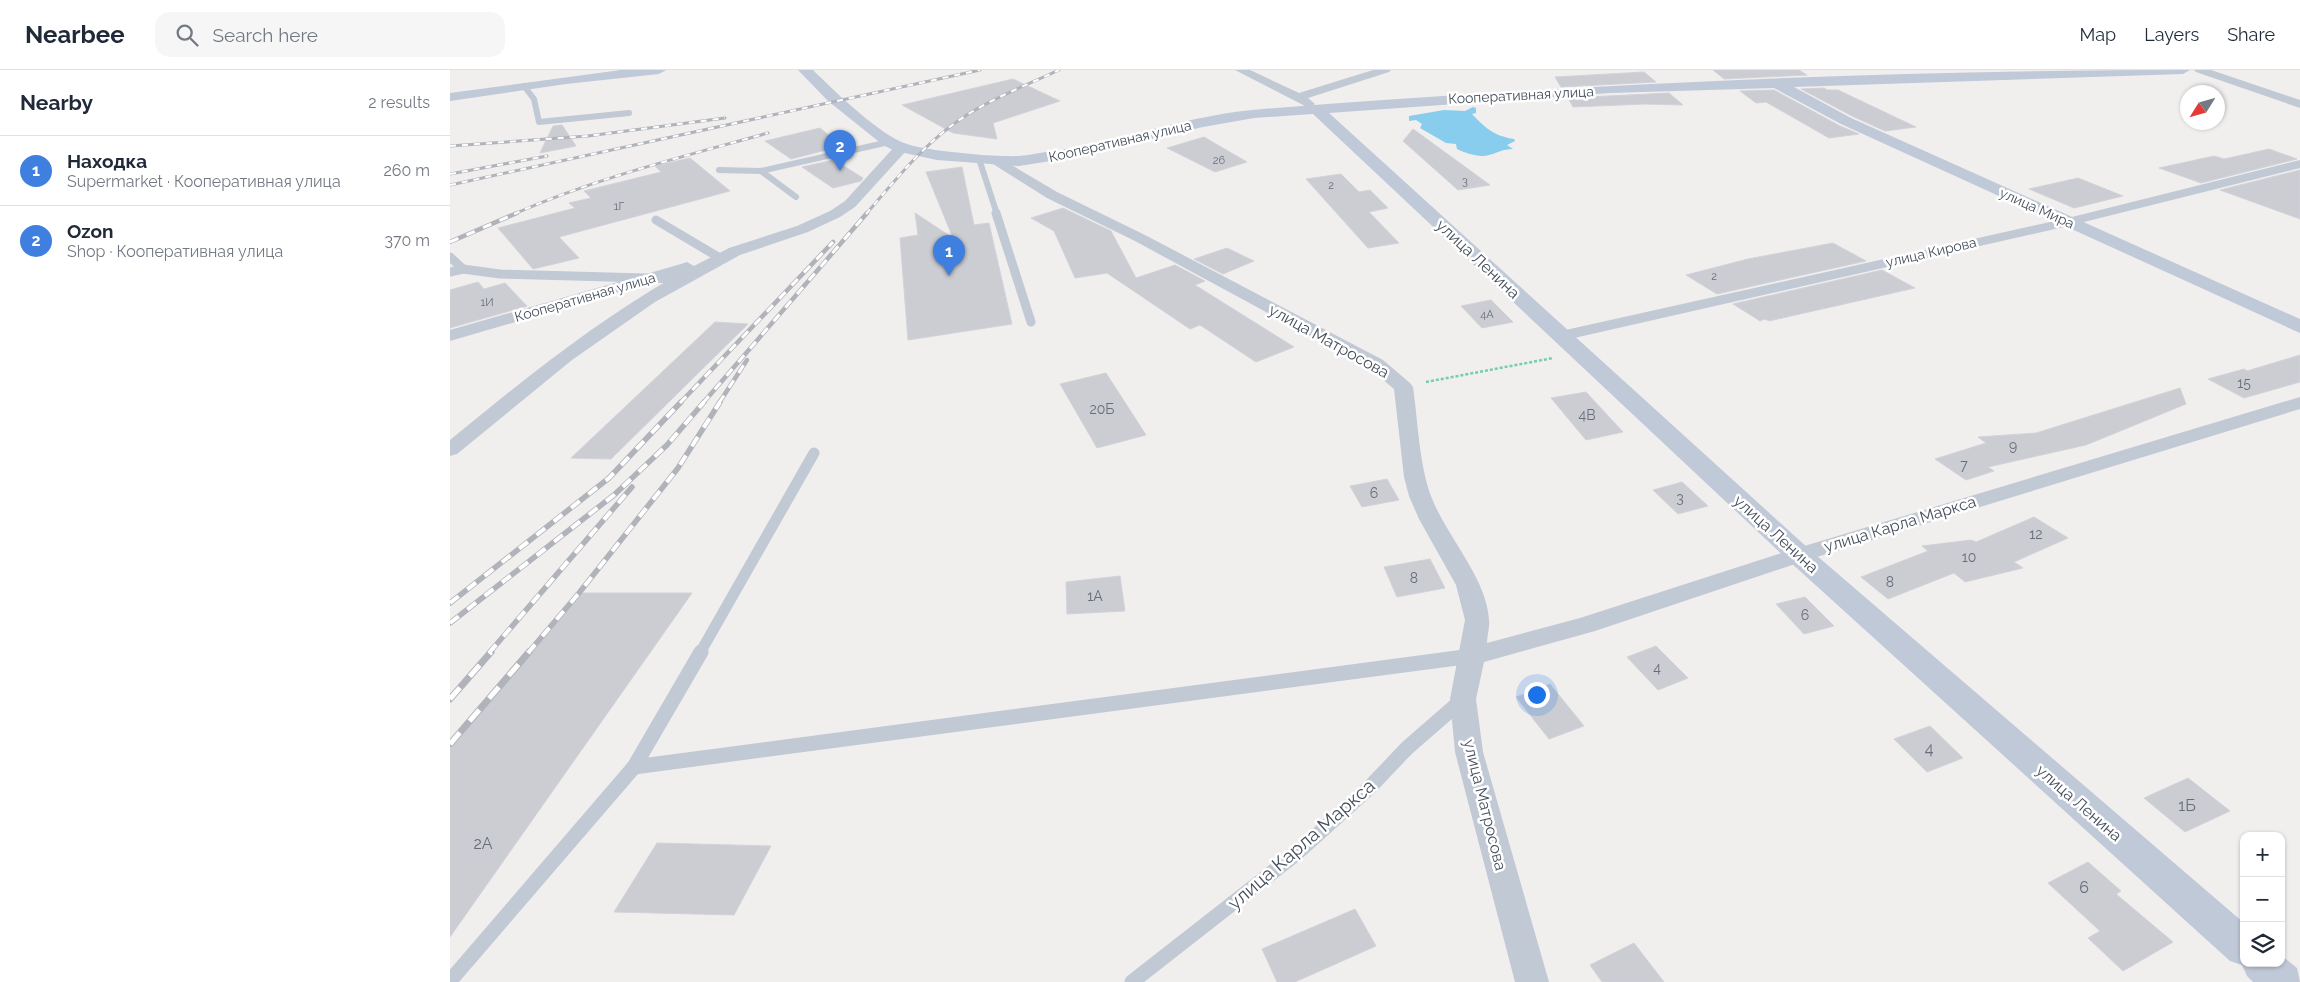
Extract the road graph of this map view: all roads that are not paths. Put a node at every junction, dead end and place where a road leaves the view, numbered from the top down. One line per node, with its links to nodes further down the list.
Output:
1 (659, 70): 8 (street)
2 (805, 70): 13 (street, Кооперативная улица)
3 (1241, 70): 10 (street)
4 (1385, 70): 10 (street)
5 (2183, 70): 7 (street, Кооперативная улица)
6 (2200, 70): 11 (street)
7 (1777, 84): 10 (street, Кооперативная улица); 21 (street, улица Мира)
8 (524, 86): 9 (street); 12 (lane)
9 (450, 97)
10 (1308, 103): 15 (street, Кооперативная улица); 31 (street, улица Ленина)
11 (2300, 104)
12 (629, 113)
13 (895, 145): 14 (street, Кооперативная улица); 18 (lane); 23 (street)
14 (979, 159): 15 (street, Кооперативная улица); 28 (lane)
15 (998, 161): 36 (street, улица Матросова)
16 (2300, 164): 21 (street, улица Кирова)
17 (719, 170): 18 (lane)
18 (761, 171): 19 (lane)
19 (796, 197)
20 (656, 220): 23 (lane)
21 (2068, 222): 29 (street, улица Мира); 31 (street, улица Кирова)
22 (450, 257): 24 (lane)
23 (720, 258): 26 (street, Кооперативная улица); 27 (street)
24 (463, 269): 25 (lane); 26 (lane)
25 (450, 272)
26 (654, 277): 27 (lane); 30 (street, Кооперативная улица)
27 (683, 280): 33 (street)
28 (1031, 322)
29 (2300, 327)
30 (450, 336)
31 (1571, 344): 35 (street, улица Ленина)
32 (2300, 403): 35 (street, улица Карла Маркса)
33 (450, 450)
34 (814, 453): 38 (lane)
35 (1799, 555): 36 (street, улица Карла Маркса); 39 (street, улица Ленина)
36 (1472, 656): 37 (street, улица Матросова); 38 (lane)
37 (1463, 699): 42 (lane, улица Карла Маркса); 43 (street, улица Матросова)
38 (634, 767): 41 (lane)
39 (2240, 944)
40 (2265, 967): 44 (street)
41 (450, 981)
42 (1132, 982)
43 (1532, 982)
44 (2282, 982)

